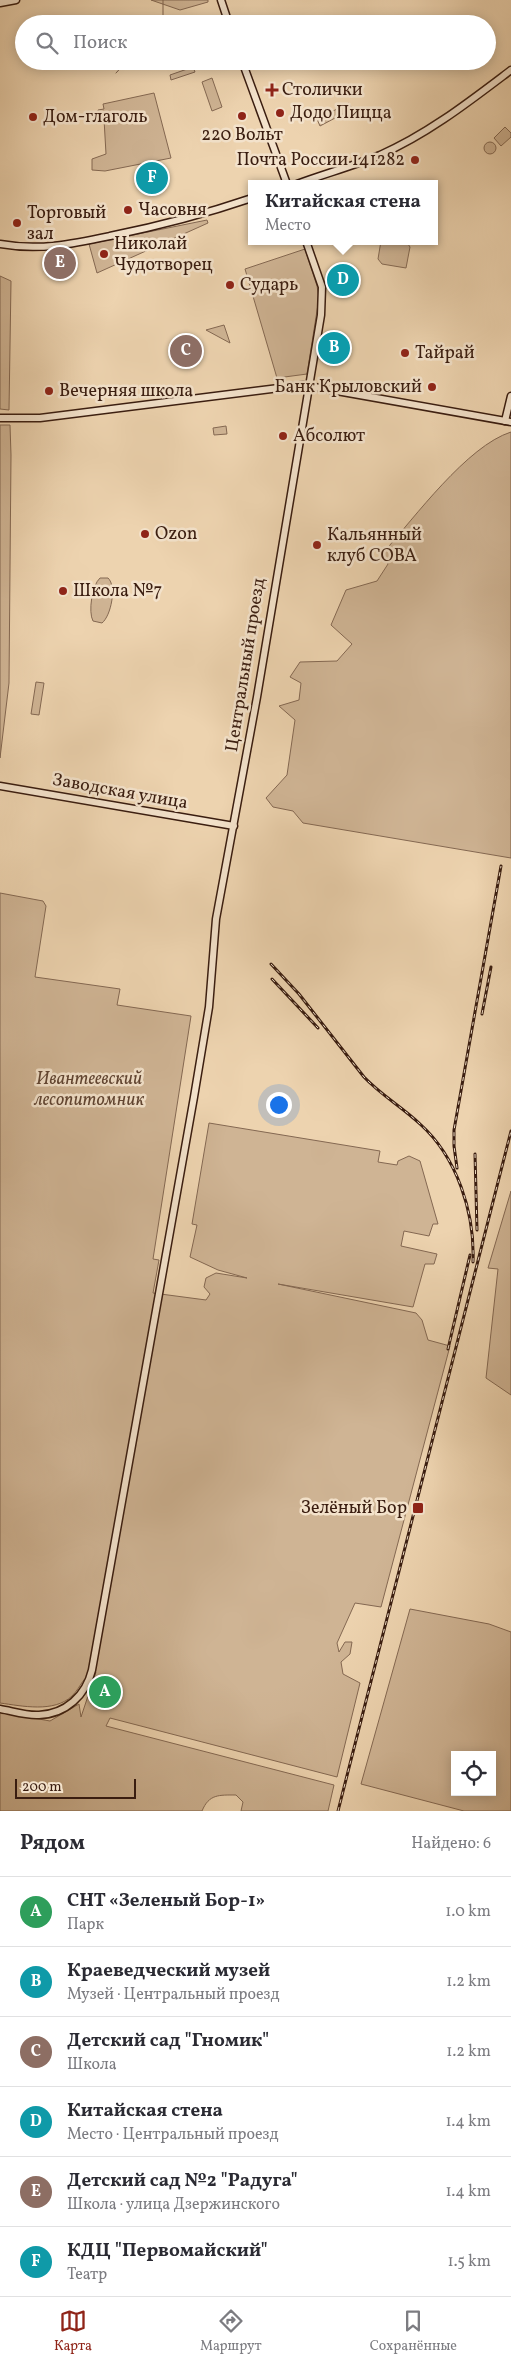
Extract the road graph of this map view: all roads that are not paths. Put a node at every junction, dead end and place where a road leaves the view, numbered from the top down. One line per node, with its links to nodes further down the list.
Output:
1 (16, 0): 3 (main road)
2 (221, 0): 4 (main road)
3 (0, 3)
4 (226, 15)
5 (245, 70): 7 (main road)
6 (511, 70): 8 (main road)
7 (286, 180)
8 (308, 180)
9 (248, 199): 10 (main road)
10 (0, 244)
11 (308, 245): 12 (main road, Центральный проезд)
12 (309, 385): 14 (main road); 15 (main road); 17 (main road, Центральный проезд)
13 (511, 396): 15 (main road)
14 (0, 418)
15 (508, 421)
16 (0, 786): 17 (main road, Заводская улица)
17 (234, 826): 18 (main road, Центральный проезд)
18 (0, 1709)

